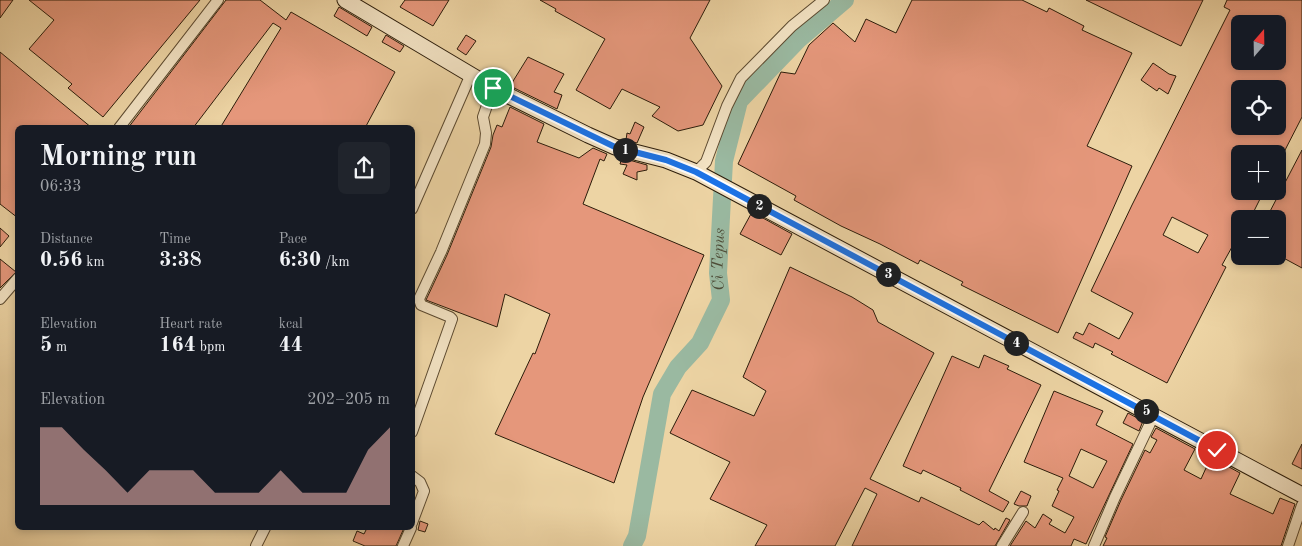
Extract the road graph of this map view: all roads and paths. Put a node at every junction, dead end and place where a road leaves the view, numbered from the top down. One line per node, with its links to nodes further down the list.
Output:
1 (218, 0): 6 (street)
2 (345, 0): 4 (main road)
3 (824, 0): 7 (street)
4 (471, 74): 5 (main road); 8 (street)
5 (493, 88): 7 (main road); 12 (street)
6 (121, 125)
7 (702, 175): 11 (main road)
8 (415, 202)
9 (15, 282): 10 (street)
10 (0, 299)
11 (1154, 415): 14 (main road); 23 (street)
12 (415, 424)
13 (415, 479): 17 (street)
14 (1302, 495)
15 (1302, 506): 24 (street)
16 (1023, 512): 22 (street)
17 (415, 516)
18 (264, 530): 20 (street)
19 (410, 530): 21 (street)
20 (256, 546)
21 (403, 546)
22 (1002, 546)
23 (1094, 546)
24 (1288, 546)

